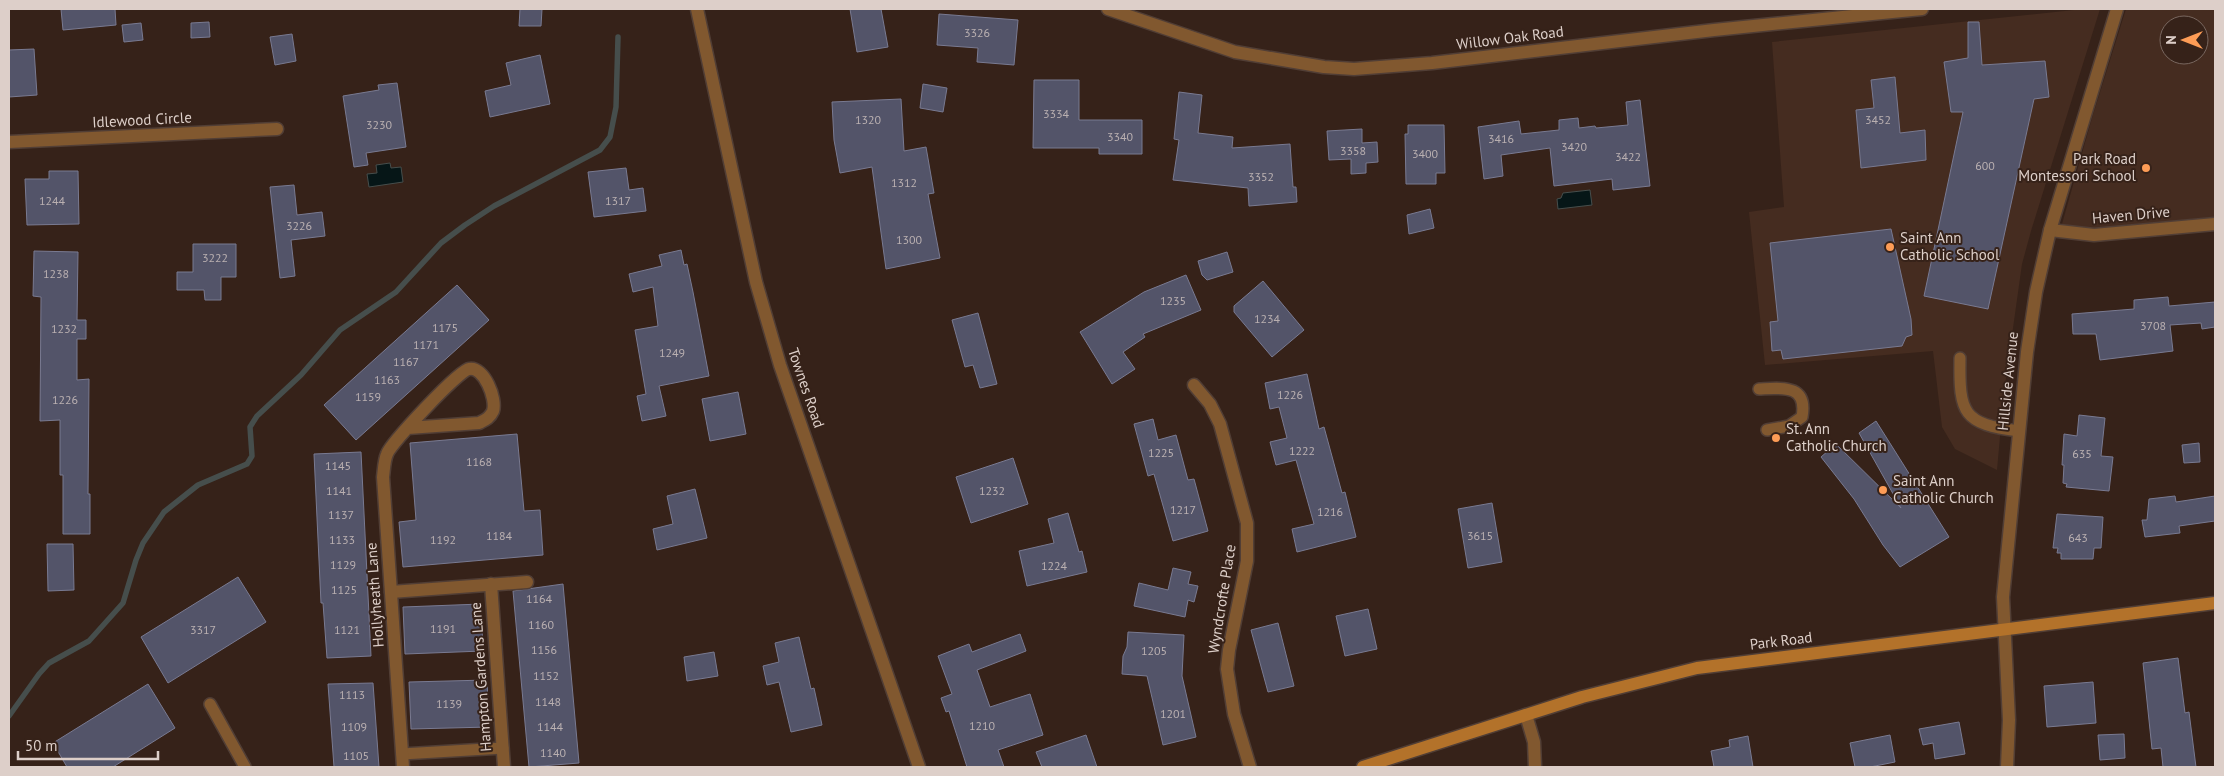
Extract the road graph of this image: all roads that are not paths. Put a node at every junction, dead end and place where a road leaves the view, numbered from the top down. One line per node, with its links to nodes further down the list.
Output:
1 (697, 9): 28 (street, Townes Road)
2 (1108, 9): 5 (street, Willow Oak Road)
3 (1922, 9): 5 (street, Willow Oak Road)
4 (2118, 9): 9 (street, Hillside Avenue)
5 (1806, 15)
6 (277, 129): 7 (street, Idlewood Circle)
7 (9, 142)
8 (2215, 224): 9 (street, Haven Drive)
9 (2050, 230): 15 (street, Hillside Avenue)
10 (1960, 358): 15 (lane)
11 (1194, 385): 29 (street, Wyndcrofte Place)
12 (1759, 389): 14 (lane)
13 (408, 428): 13 (street, Hollyheath Lane); 18 (street, Hollyheath Lane)
14 (1767, 430)
15 (2019, 431): 20 (street, Hillside Avenue)
16 (527, 582): 17 (street, Hampton Gardens Lane)
17 (491, 584): 18 (street, Hampton Gardens Lane); 23 (street, Hampton Gardens Lane)
18 (391, 592): 24 (street, Hollyheath Lane)
19 (2215, 603): 20 (main road, Park Road)
20 (2004, 630): 22 (main road, Park Road); 32 (street, Hillside Avenue)
21 (210, 704): 25 (lane)
22 (1526, 715): 30 (main road, Park Road); 31 (street)
23 (503, 748): 24 (lane); 27 (street, Hampton Gardens Lane)
24 (402, 754): 26 (street, Hollyheath Lane)
25 (245, 767)
26 (403, 767)
27 (504, 767)
28 (920, 767)
29 (1250, 767)
30 (1363, 767)
31 (1536, 767)
32 (2008, 767)

